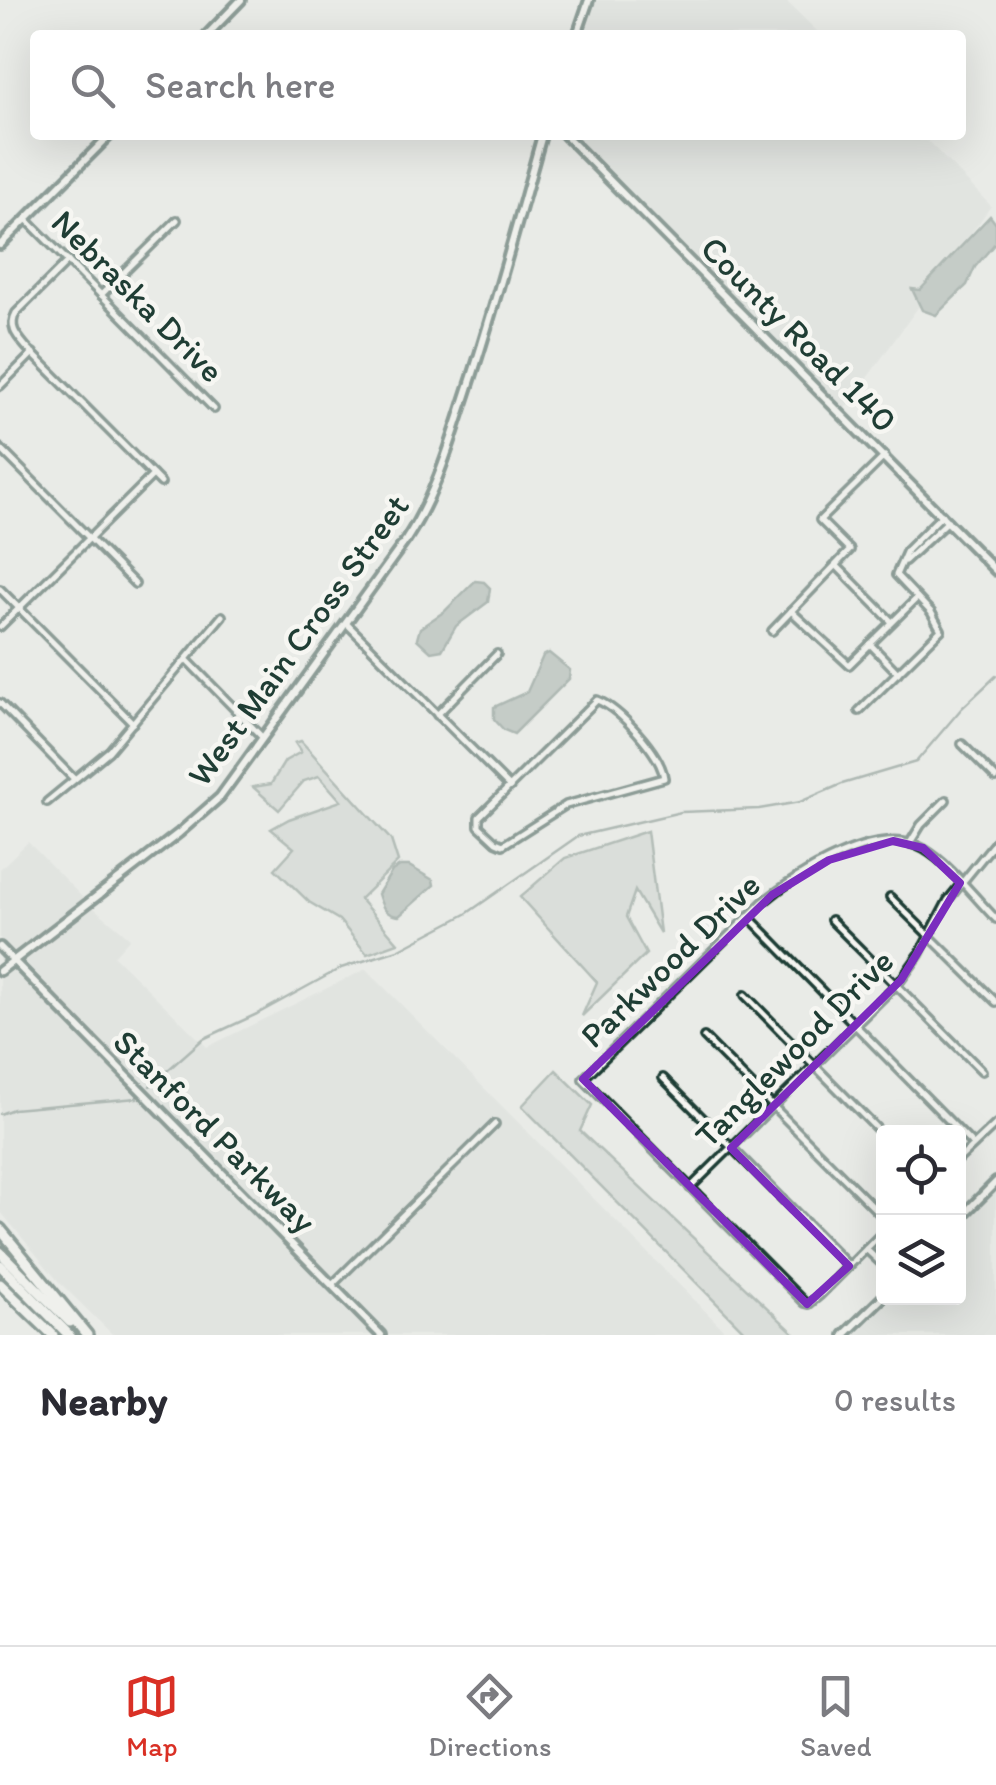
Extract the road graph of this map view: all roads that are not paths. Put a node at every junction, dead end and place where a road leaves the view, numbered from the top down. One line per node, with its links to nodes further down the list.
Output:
1 (242, 0): 3 (street)
2 (589, 0): 4 (street)
3 (212, 30)
4 (578, 30)
5 (105, 140): 8 (street)
6 (541, 140): 31 (street, West Main Cross Street)
7 (569, 140): 17 (street, County Road 140)
8 (26, 218): 10 (street); 11 (street, Nebraska Drive)
9 (176, 220): 12 (street)
10 (0, 245)
11 (68, 261): 12 (street, Nebraska Drive); 13 (street)
12 (101, 295): 15 (street, Nebraska Drive)
13 (32, 354): 14 (street); 18 (street)
14 (0, 386)
15 (214, 409)
16 (0, 448): 21 (street)
17 (884, 456): 20 (street, County Road 140); 22 (street)
18 (154, 476): 19 (street); 21 (street)
19 (160, 483)
20 (945, 518): 23 (street, County Road 140); 26 (street)
21 (89, 539): 24 (street); 27 (street)
22 (836, 565): 28 (street); 30 (street)
23 (996, 571)
24 (136, 584)
25 (0, 590): 27 (street)
26 (917, 598): 30 (street); 37 (street)
27 (19, 608): 32 (street); 41 (street)
28 (791, 611): 33 (street); 34 (street)
29 (222, 616): 36 (street)
30 (892, 622): 34 (street)
31 (347, 624): 40 (street); 42 (street, West Main Cross Street)
32 (0, 627)
33 (772, 631)
34 (870, 644): 37 (street)
35 (497, 654): 40 (street)
36 (186, 660): 41 (street); 42 (street)
37 (898, 673): 39 (street)
38 (0, 703): 45 (street)
39 (859, 711)
40 (437, 714): 46 (street)
41 (133, 723): 45 (street)
42 (264, 739): 58 (street, West Main Cross Street)
43 (962, 744): 44 (street)
44 (996, 778)
45 (74, 779): 48 (street)
46 (510, 787): 46 (street)
47 (946, 800): 50 (street)
48 (47, 802)
49 (996, 841): 51 (street, Tanglewood Drive)
50 (910, 843): 51 (street); 53 (street, Parkwood Drive)
51 (960, 883): 54 (street); 56 (street, Tanglewood Drive)
52 (890, 898): 56 (street)
53 (748, 916): 63 (street); 76 (street, Parkwood Drive)
54 (996, 919)
55 (830, 920): 60 (street)
56 (930, 935): 60 (street, Tanglewood Drive); 62 (street)
57 (0, 947): 58 (street, Stanford Parkway)
58 (15, 960): 59 (street, West Main Cross Street); 87 (street, Stanford Parkway)
59 (0, 971)
60 (897, 985): 63 (street, Tanglewood Drive); 66 (street)
61 (745, 995): 65 (street)
62 (996, 1002)
63 (856, 1025): 65 (street, Tanglewood Drive); 72 (street)
64 (704, 1037): 68 (street)
65 (814, 1066): 68 (street, Tanglewood Drive); 71 (street)
66 (982, 1071)
67 (663, 1078): 73 (street)
68 (773, 1107): 73 (street, Tanglewood Drive); 77 (street)
69 (495, 1124): 87 (street)
70 (996, 1124): 72 (street)
71 (876, 1128)
72 (973, 1146): 74 (street)
73 (732, 1148): 76 (street, Tanglewood Drive); 85 (street)
74 (966, 1153)
75 (996, 1182): 78 (street)
76 (690, 1188): 85 (street)
77 (881, 1215)
78 (963, 1215)
79 (0, 1229): 91 (highway)
80 (876, 1240): 81 (street)
81 (866, 1249): 83 (street); 85 (street)
82 (0, 1252): 91 (highway)
83 (876, 1258)
84 (0, 1265): 90 (highway)
85 (849, 1266)
86 (0, 1284): 89 (highway)
87 (332, 1285): 92 (street, Stanford Parkway)
88 (876, 1304): 93 (street)
89 (53, 1335)
90 (69, 1335)
91 (85, 1335)
92 (382, 1335)
93 (844, 1335)

